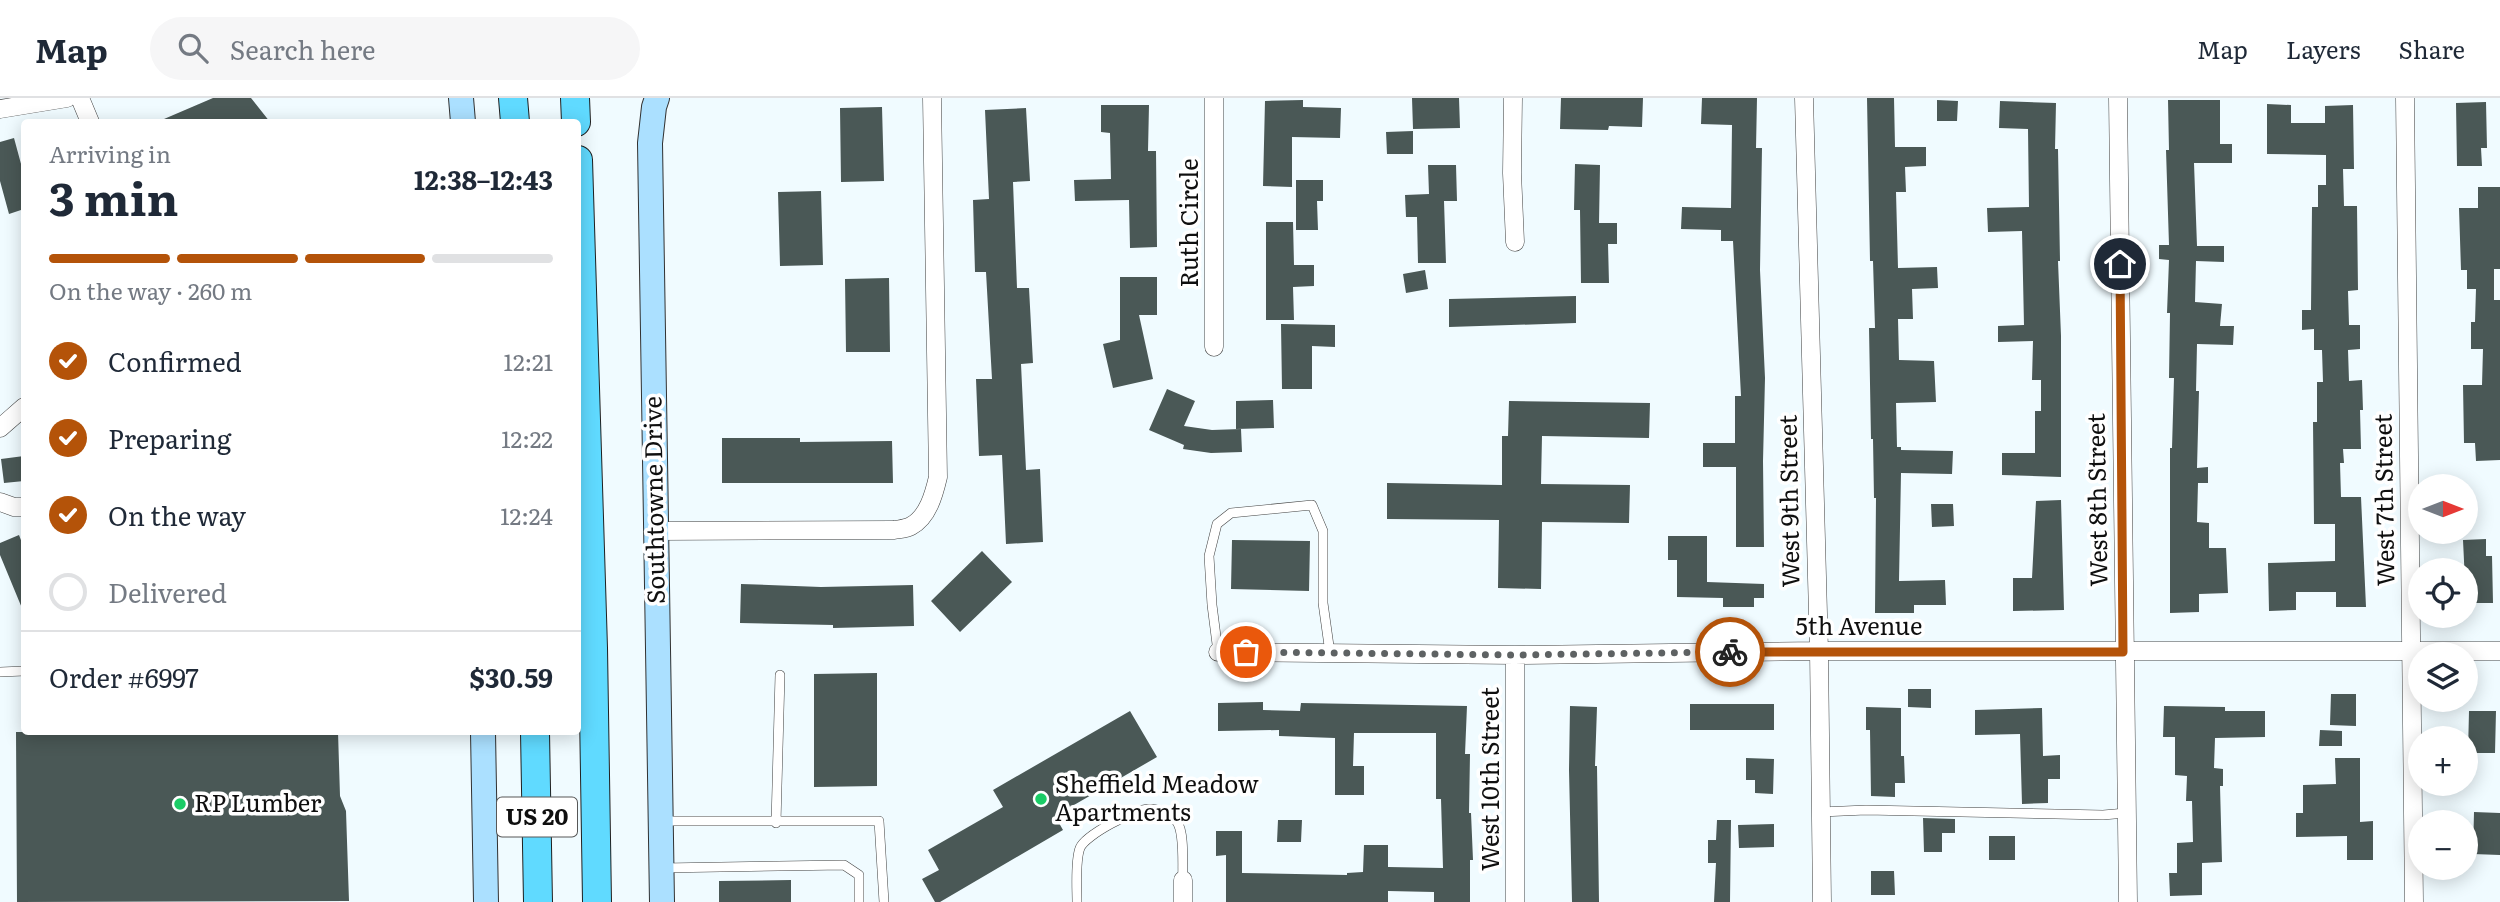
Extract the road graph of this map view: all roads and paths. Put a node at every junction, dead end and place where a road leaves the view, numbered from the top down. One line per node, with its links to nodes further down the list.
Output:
1 (67, 98): 13 (street)
2 (80, 98): 14 (street)
3 (461, 98): 15 (street)
4 (513, 98): 16 (main road)
5 (575, 98): 17 (main road)
6 (657, 98): 25 (street, Southtowne Drive)
7 (932, 98): 25 (street)
8 (1214, 98): 20 (street, Ruth Circle)
9 (1513, 98): 18 (street)
10 (1804, 98): 27 (street, West 9th Street)
11 (2118, 98): 32 (street, West 8th Street)
12 (2405, 98): 26 (street, West 7th Street)
13 (0, 109)
14 (89, 119)
15 (463, 119)
16 (515, 119)
17 (576, 119)
18 (1515, 242)
19 (581, 256): 49 (main road, US 20)
20 (1214, 347)
21 (21, 410): 22 (street)
22 (0, 428)
23 (0, 502): 24 (street)
24 (21, 507)
25 (656, 531): 43 (street, Southtowne Drive)
26 (2412, 642)
27 (1819, 651): 32 (street, 5th Avenue); 34 (street, 5th Avenue); 41 (street, West 9th Street)
28 (2408, 651): 32 (street, 5th Avenue)
29 (2478, 651): 30 (street, 5th Avenue)
30 (2500, 651)
31 (1218, 652): 33 (street, 5th Avenue); 33 (lane)
32 (2123, 652): 42 (street, West 8th Street)
33 (1330, 653): 34 (street, 5th Avenue)
34 (1515, 655): 55 (street, West 10th Street)
35 (21, 671): 36 (lane)
36 (0, 672)
37 (780, 675): 44 (lane)
38 (2412, 712): 58 (street, West 7th Street)
39 (482, 735): 47 (street)
40 (535, 735): 48 (main road, US 20)
41 (1821, 812): 42 (lane); 56 (street, West 9th Street)
42 (2126, 813): 57 (street, West 8th Street)
43 (660, 821): 44 (lane); 45 (street, Southtowne Drive)
44 (776, 822): 52 (lane)
45 (661, 868): 50 (street, Southtowne Drive); 51 (lane)
46 (1182, 880): 53 (lane); 54 (street)
47 (486, 902)
48 (538, 902)
49 (597, 902)
50 (662, 902)
51 (859, 902)
52 (884, 902)
53 (1077, 902)
54 (1183, 902)
55 (1516, 902)
56 (1822, 902)
57 (2128, 902)
58 (2414, 902)

